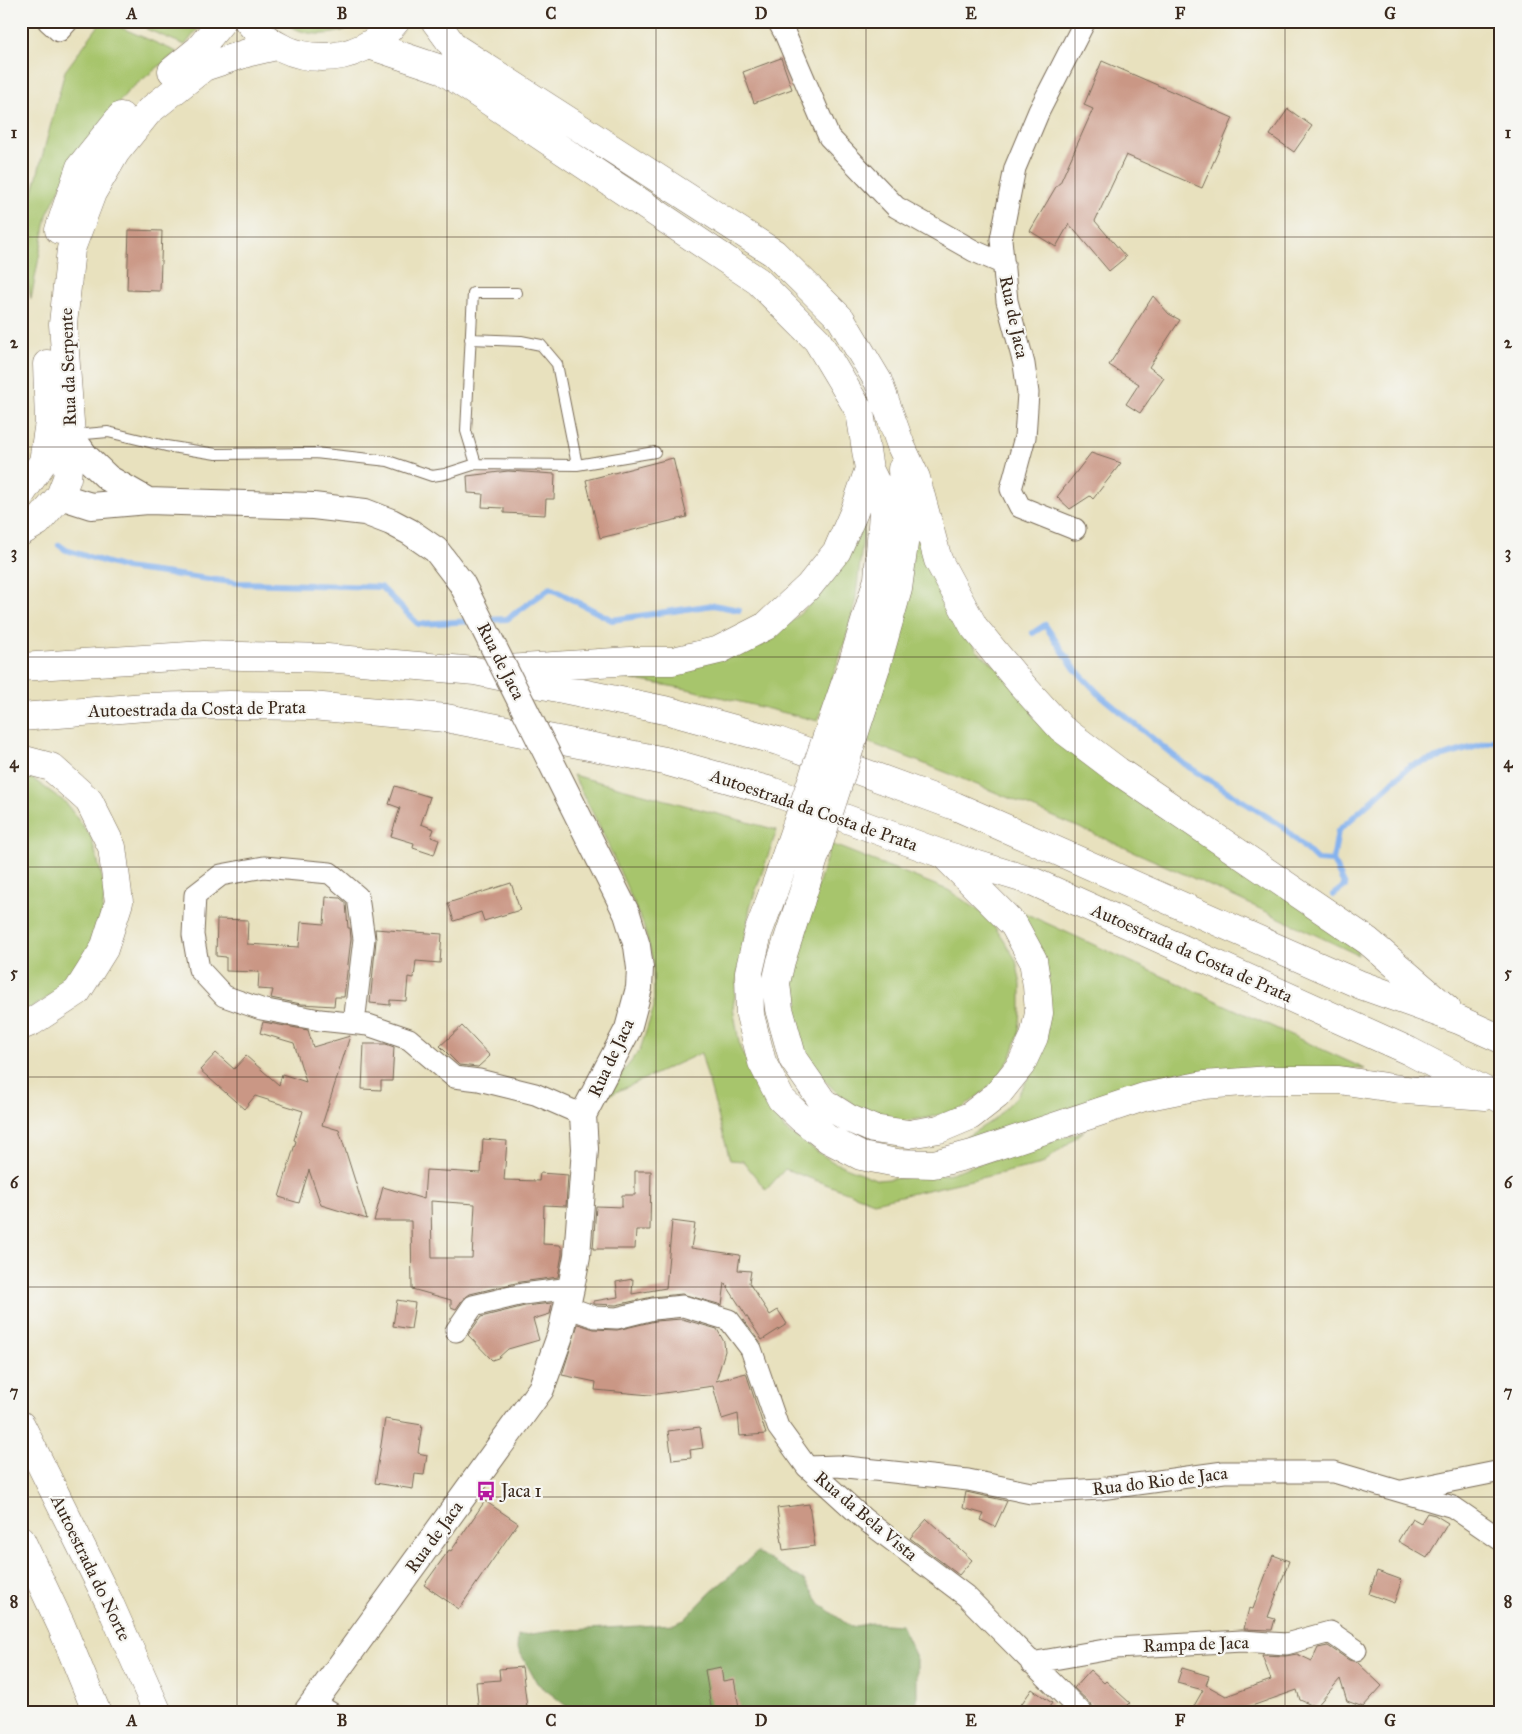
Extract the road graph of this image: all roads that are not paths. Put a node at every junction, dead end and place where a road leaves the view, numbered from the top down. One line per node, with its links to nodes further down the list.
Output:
1 (48, 21): 2 (street)
2 (68, 21)
3 (222, 21): 19 (main road, Rua da Serpente)
4 (248, 21): 10 (main road)
5 (396, 21): 9 (main road)
6 (435, 21): 15 (main road)
7 (778, 21): 11 (street)
8 (1085, 21): 11 (street, Rua de Jaca)
9 (369, 45): 10 (main road); 20 (main road)
10 (276, 46): 14 (main road, Rua da Serpente)
11 (1004, 264): 25 (street, Rua de Jaca)
12 (517, 293): 13 (lane)
13 (470, 339): 17 (lane); 18 (lane)
14 (70, 436): 17 (lane); 22 (main road, Rua da Serpente); 24 (street, Rua de Jaca)
15 (901, 446): 27 (main road); 33 (main road)
16 (655, 452): 18 (lane)
17 (476, 464): 18 (lane)
18 (577, 464)
19 (42, 467): 21 (main road, Rua da Serpente); 22 (main road)
20 (869, 469): 27 (main road); 29 (main road)
21 (21, 494)
22 (60, 496): 23 (main road, Rua de Jaca); 24 (street, Rua de Jaca); 26 (main road, Rua da Serpente)
23 (21, 500)
24 (148, 501): 38 (street, Rua de Jaca, bridge)
25 (1075, 529)
26 (21, 532)
27 (865, 662): 32 (main road, bridge); 37 (main road, bridge)
28 (21, 667): 29 (main road)
29 (475, 671): 33 (main road)
30 (21, 717): 32 (main road, Autoestrada da Costa de Prata)
31 (21, 759): 35 (main road)
32 (942, 854): 37 (main road, Autoestrada da Costa de Prata)
33 (1459, 1020): 36 (main road)
34 (354, 1023): 34 (street); 38 (street)
35 (21, 1026)
36 (1501, 1038)
37 (1498, 1097)
38 (583, 1115): 39 (street, Rua de Jaca)
39 (569, 1298): 40 (street); 42 (street, Rua da Bela Vista); 49 (street, Rua de Jaca)
40 (456, 1331)
41 (21, 1425): 51 (main road, Autoestrada do Norte)
42 (807, 1467): 44 (street, Rua do Rio de Jaca); 48 (street, Rua da Bela Vista)
43 (1501, 1471): 44 (street)
44 (1400, 1492): 46 (street, Rua do Rio de Jaca)
45 (21, 1540): 50 (main road)
46 (1501, 1540)
47 (1356, 1650): 48 (street, Rampa de Jaca)
48 (1030, 1662): 52 (street, Rua da Bela Vista)
49 (317, 1710)
50 (97, 1713)
51 (158, 1713)
52 (1082, 1713)

